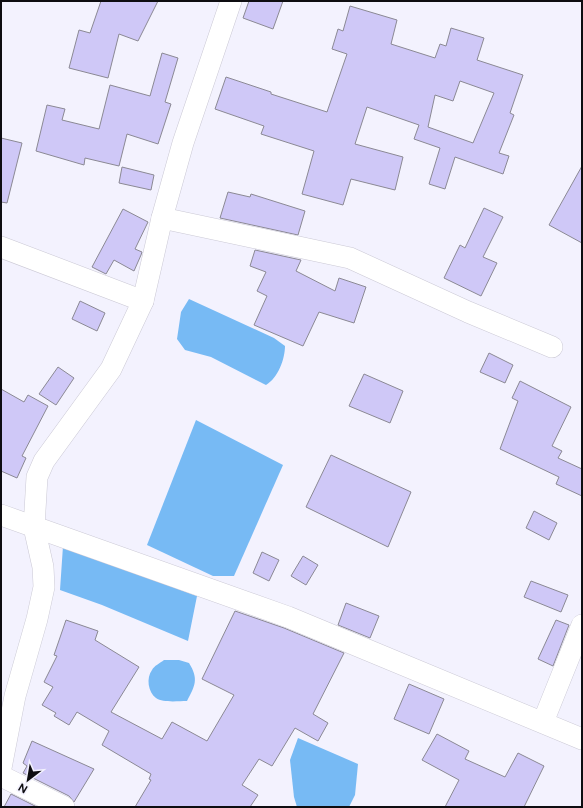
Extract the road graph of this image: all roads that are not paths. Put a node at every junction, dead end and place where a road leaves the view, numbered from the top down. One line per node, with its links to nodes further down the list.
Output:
1 (231, 1): 2 (street)
2 (162, 218): 4 (street); 5 (street)
3 (1, 247): 4 (street)
4 (143, 300): 7 (street)
5 (552, 347)
6 (1, 515): 7 (street)
7 (34, 527): 9 (street); 11 (street)
8 (582, 625): 9 (street)
9 (543, 722): 10 (street)
10 (582, 739)
11 (1, 768)
12 (1, 776): 13 (street)
13 (64, 807)

